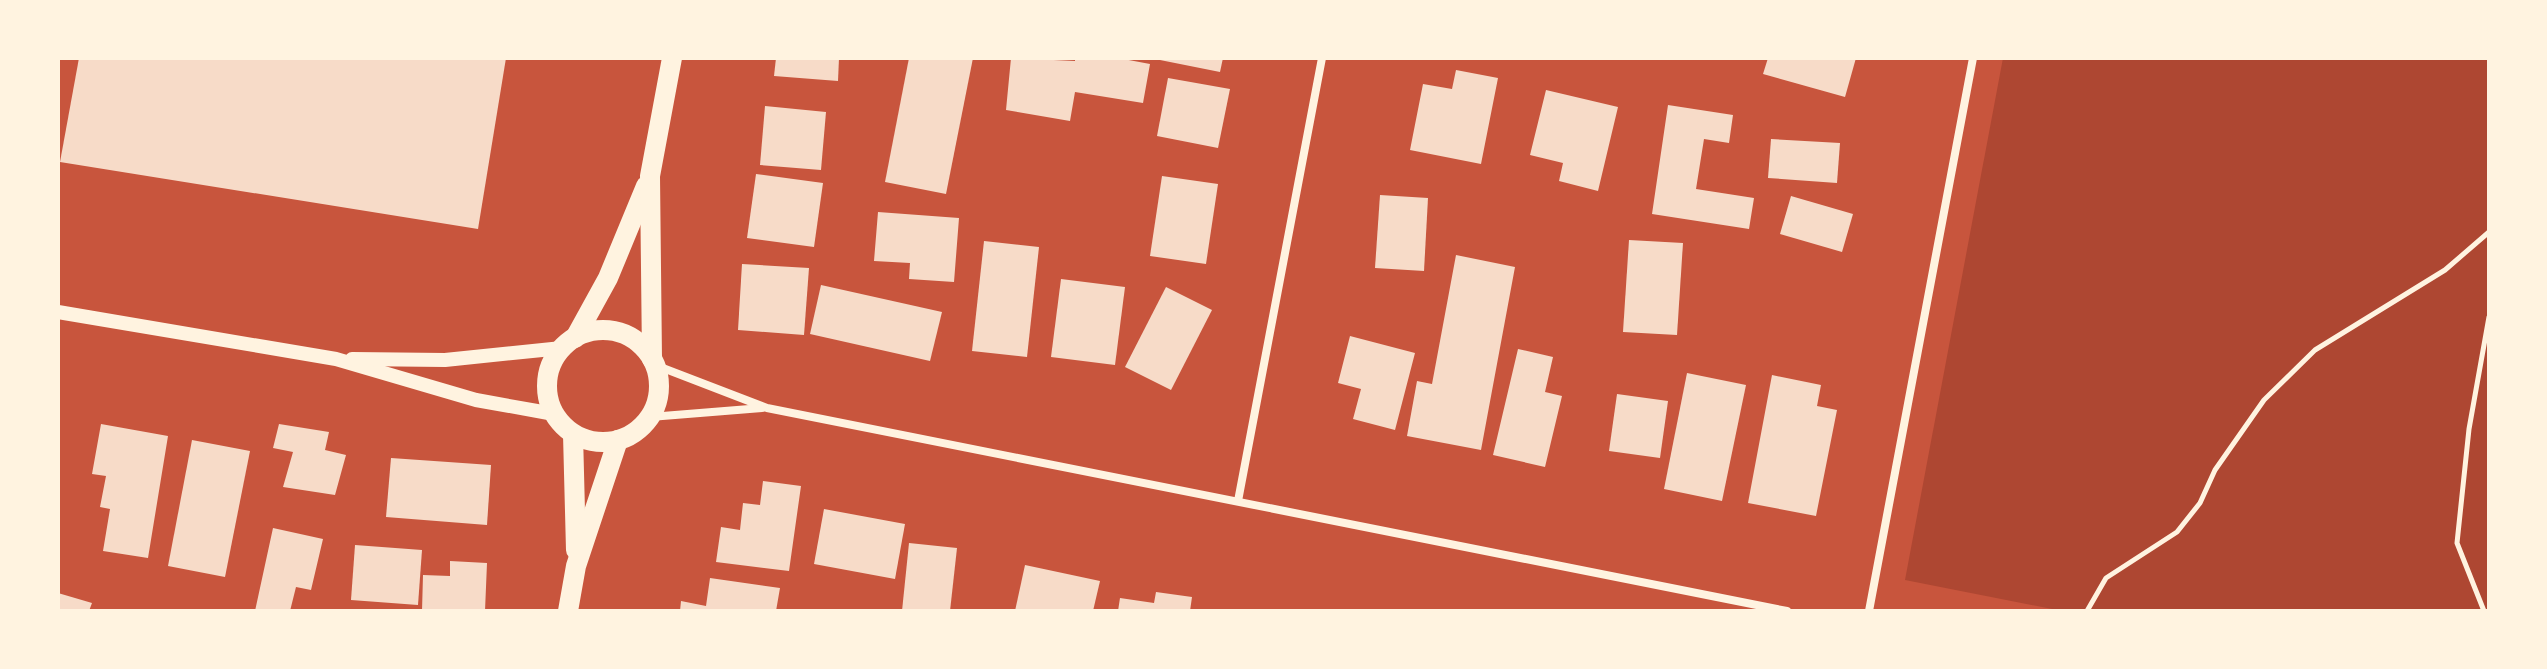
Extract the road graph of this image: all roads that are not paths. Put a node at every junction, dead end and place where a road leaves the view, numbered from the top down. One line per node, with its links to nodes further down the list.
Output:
1 (672, 58): 4 (main road)
2 (1322, 58): 14 (street)
3 (1973, 58): 18 (street)
4 (650, 176): 6 (main road); 8 (main road)
5 (58, 312): 7 (street)
6 (568, 343): 7 (street); 8 (main road); 10 (main road)
7 (336, 359): 10 (street)
8 (653, 362): 9 (street); 11 (main road)
9 (767, 408): 11 (street); 14 (street)
10 (554, 414): 12 (main road)
11 (650, 417): 13 (main road)
12 (573, 434): 13 (main road); 15 (main road)
13 (618, 440): 15 (main road)
14 (1238, 501): 17 (street)
15 (576, 566): 16 (main road)
16 (568, 611)
17 (1787, 611)
18 (1869, 611)

